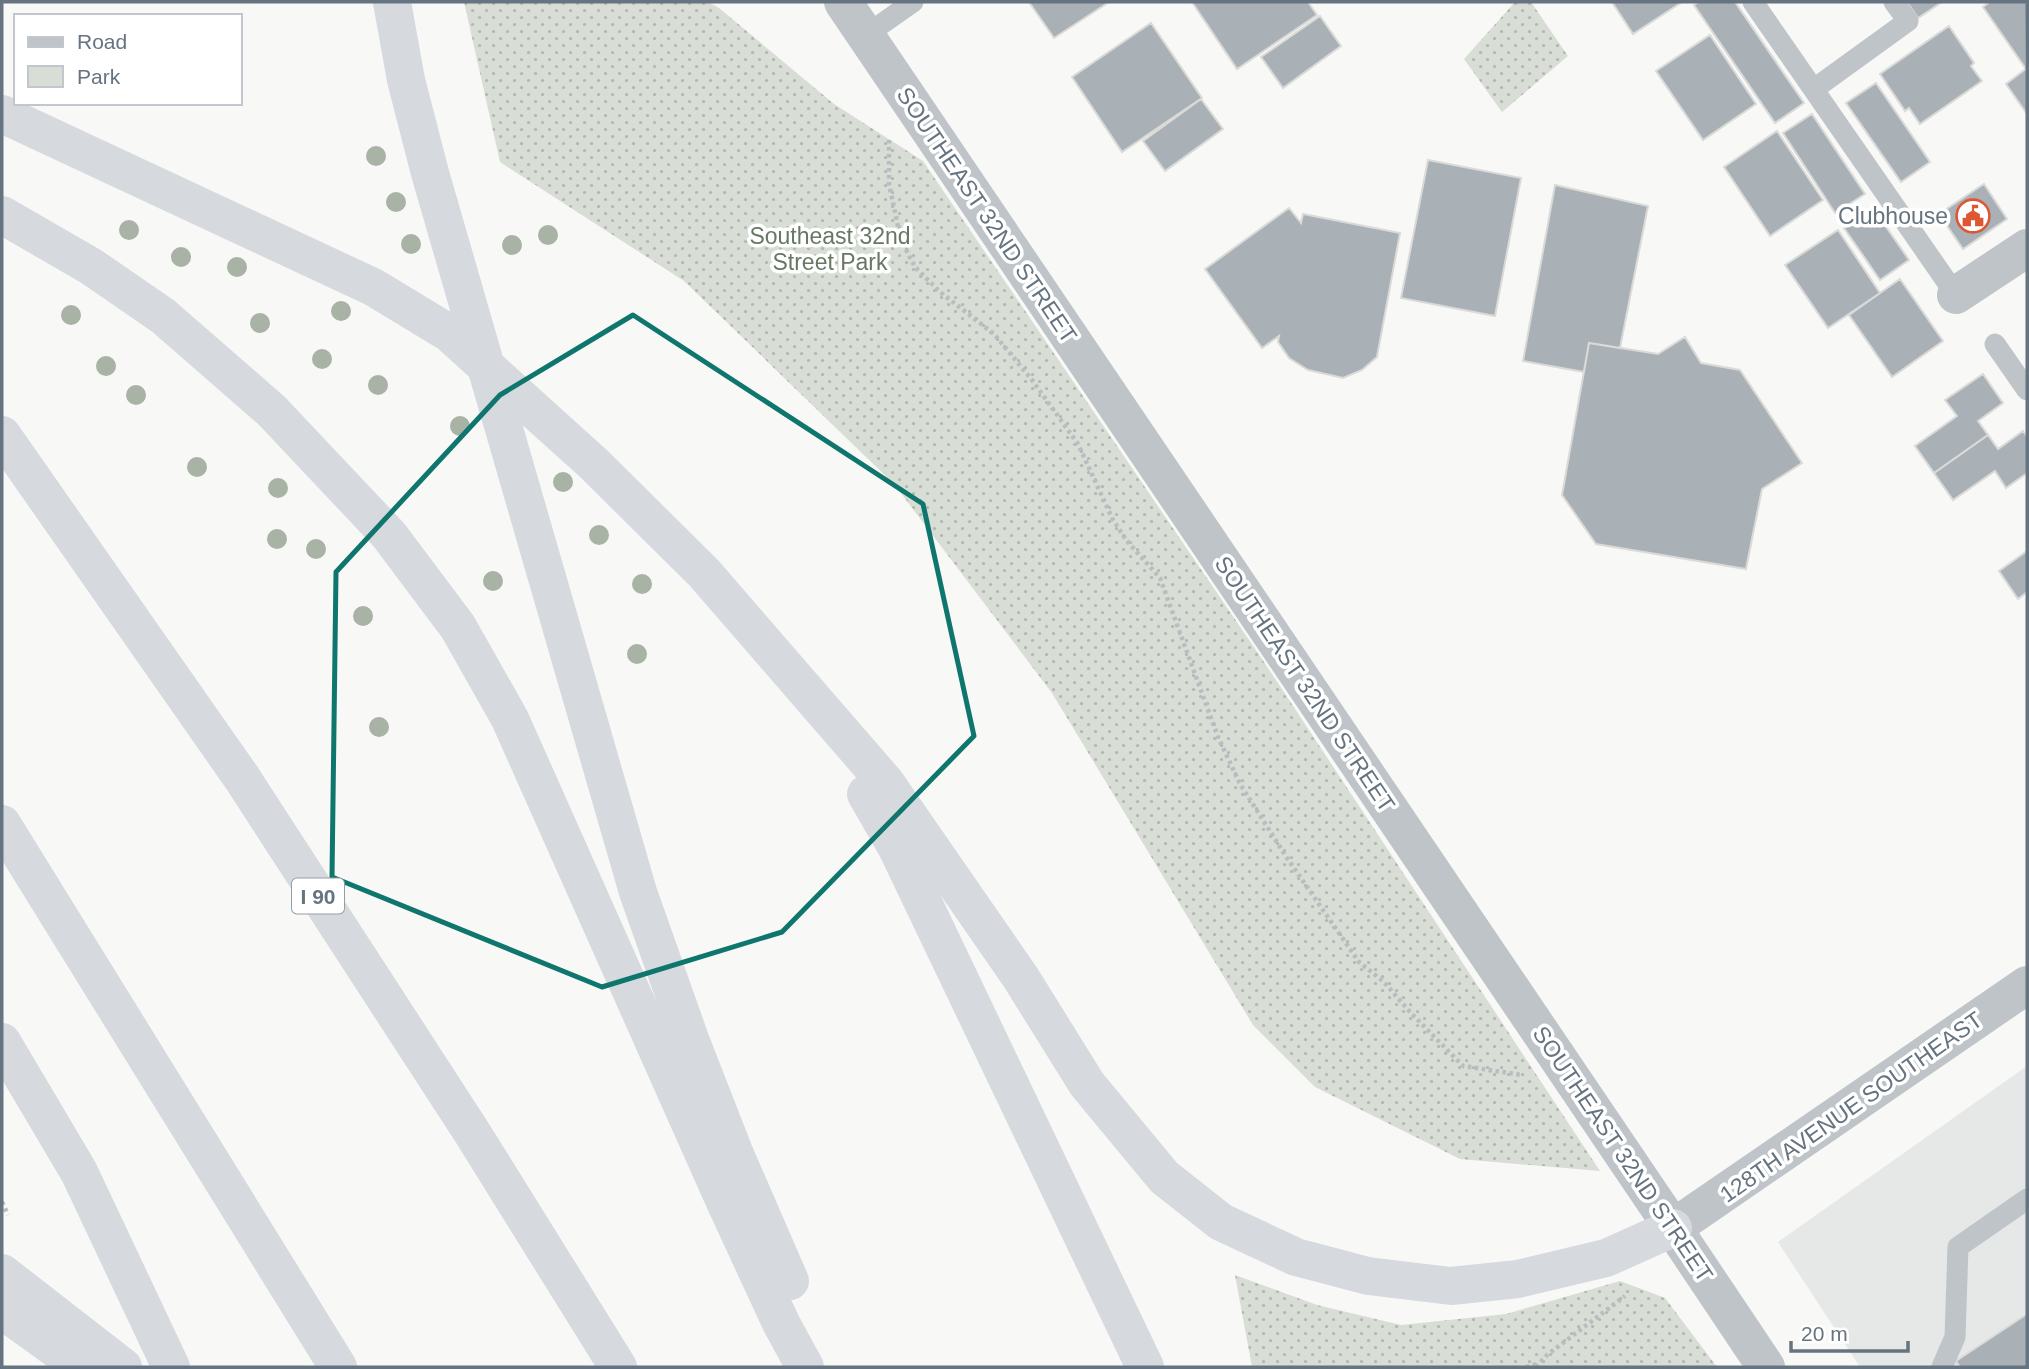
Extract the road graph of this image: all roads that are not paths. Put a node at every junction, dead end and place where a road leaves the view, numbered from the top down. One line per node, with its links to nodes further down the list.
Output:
1 (392, 2): 29 (highway)
2 (842, 2): 6 (street, SOUTHEAST 32ND STREET)
3 (913, 2): 6 (lane)
4 (1753, 2): 7 (lane)
5 (1894, 2): 7 (lane)
6 (866, 35): 20 (street, SOUTHEAST 32ND STREET)
7 (1814, 89): 11 (lane)
8 (2, 114): 15 (highway)
9 (2, 215): 28 (highway)
10 (2027, 248): 11 (street)
11 (1956, 295)
12 (1995, 344): 13 (lane)
13 (2027, 390)
14 (2, 435): 27 (highway, I 90)
15 (778, 657): 20 (highway); 30 (highway)
16 (2, 824): 26 (highway)
17 (2027, 985): 20 (street, 128TH AVENUE SOUTHEAST)
18 (2, 1042): 25 (highway)
19 (2027, 1199): 32 (lane)
20 (1673, 1228): 31 (street, SOUTHEAST 32ND STREET)
21 (2, 1273): 24 (highway)
22 (2, 1310): 23 (highway)
23 (81, 1367)
24 (123, 1367)
25 (171, 1367)
26 (338, 1367)
27 (618, 1367)
28 (805, 1367)
29 (824, 1367)
30 (1145, 1367)
31 (1766, 1367)
32 (1942, 1367)

